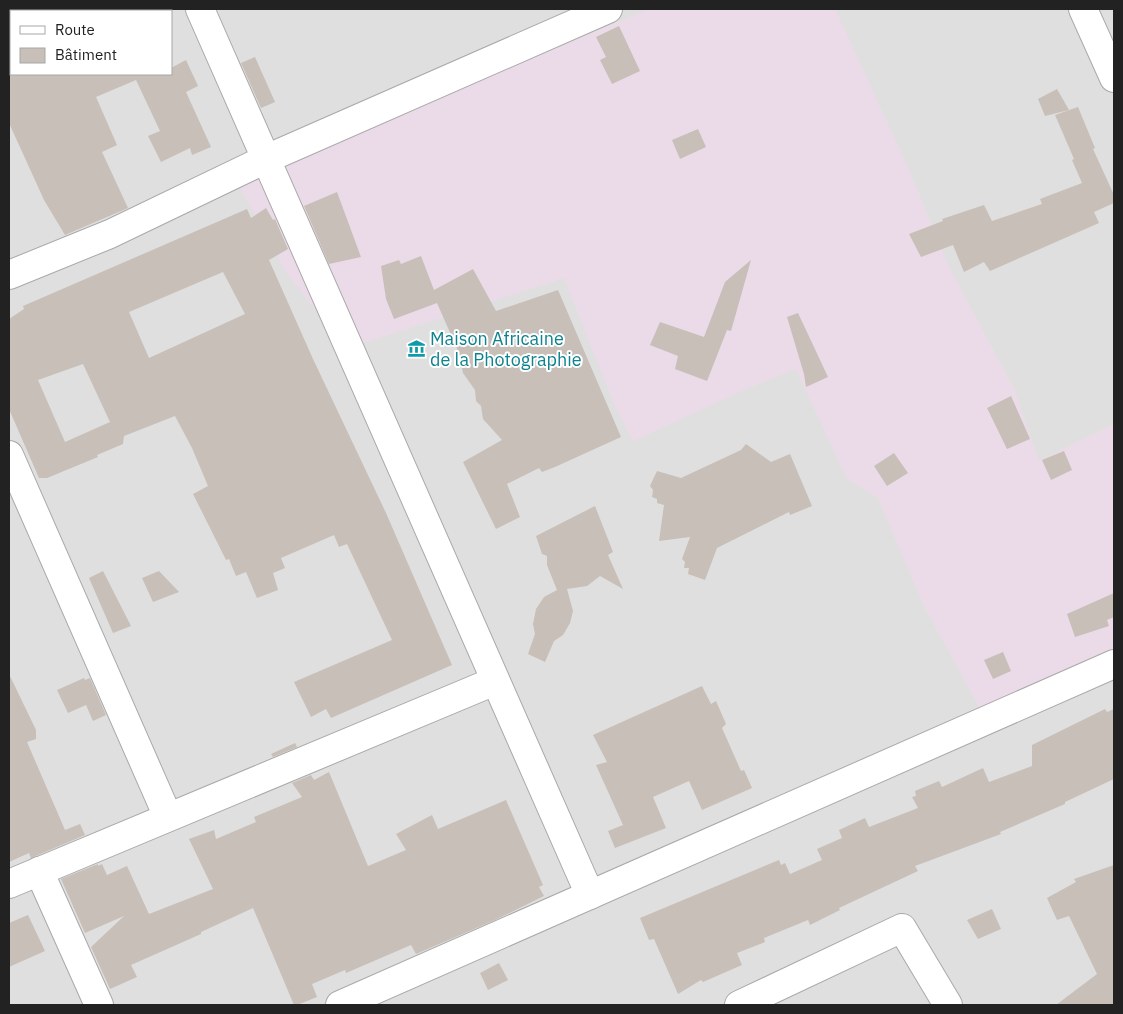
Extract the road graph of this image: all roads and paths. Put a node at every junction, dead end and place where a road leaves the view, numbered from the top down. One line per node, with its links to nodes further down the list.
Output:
1 (200, 9): 5 (street)
2 (608, 9): 5 (street)
3 (1083, 9): 4 (street)
4 (1114, 78)
5 (266, 159): 6 (street); 9 (street)
6 (9, 275)
7 (9, 455): 10 (street)
8 (1114, 664): 13 (street)
9 (496, 681): 10 (street); 13 (street)
10 (168, 818): 11 (street)
11 (39, 871): 12 (street); 15 (street)
12 (9, 884)
13 (590, 895): 14 (street)
14 (358, 1002)
15 (99, 1005)
16 (739, 1005): 17 (street)
17 (948, 1005)

